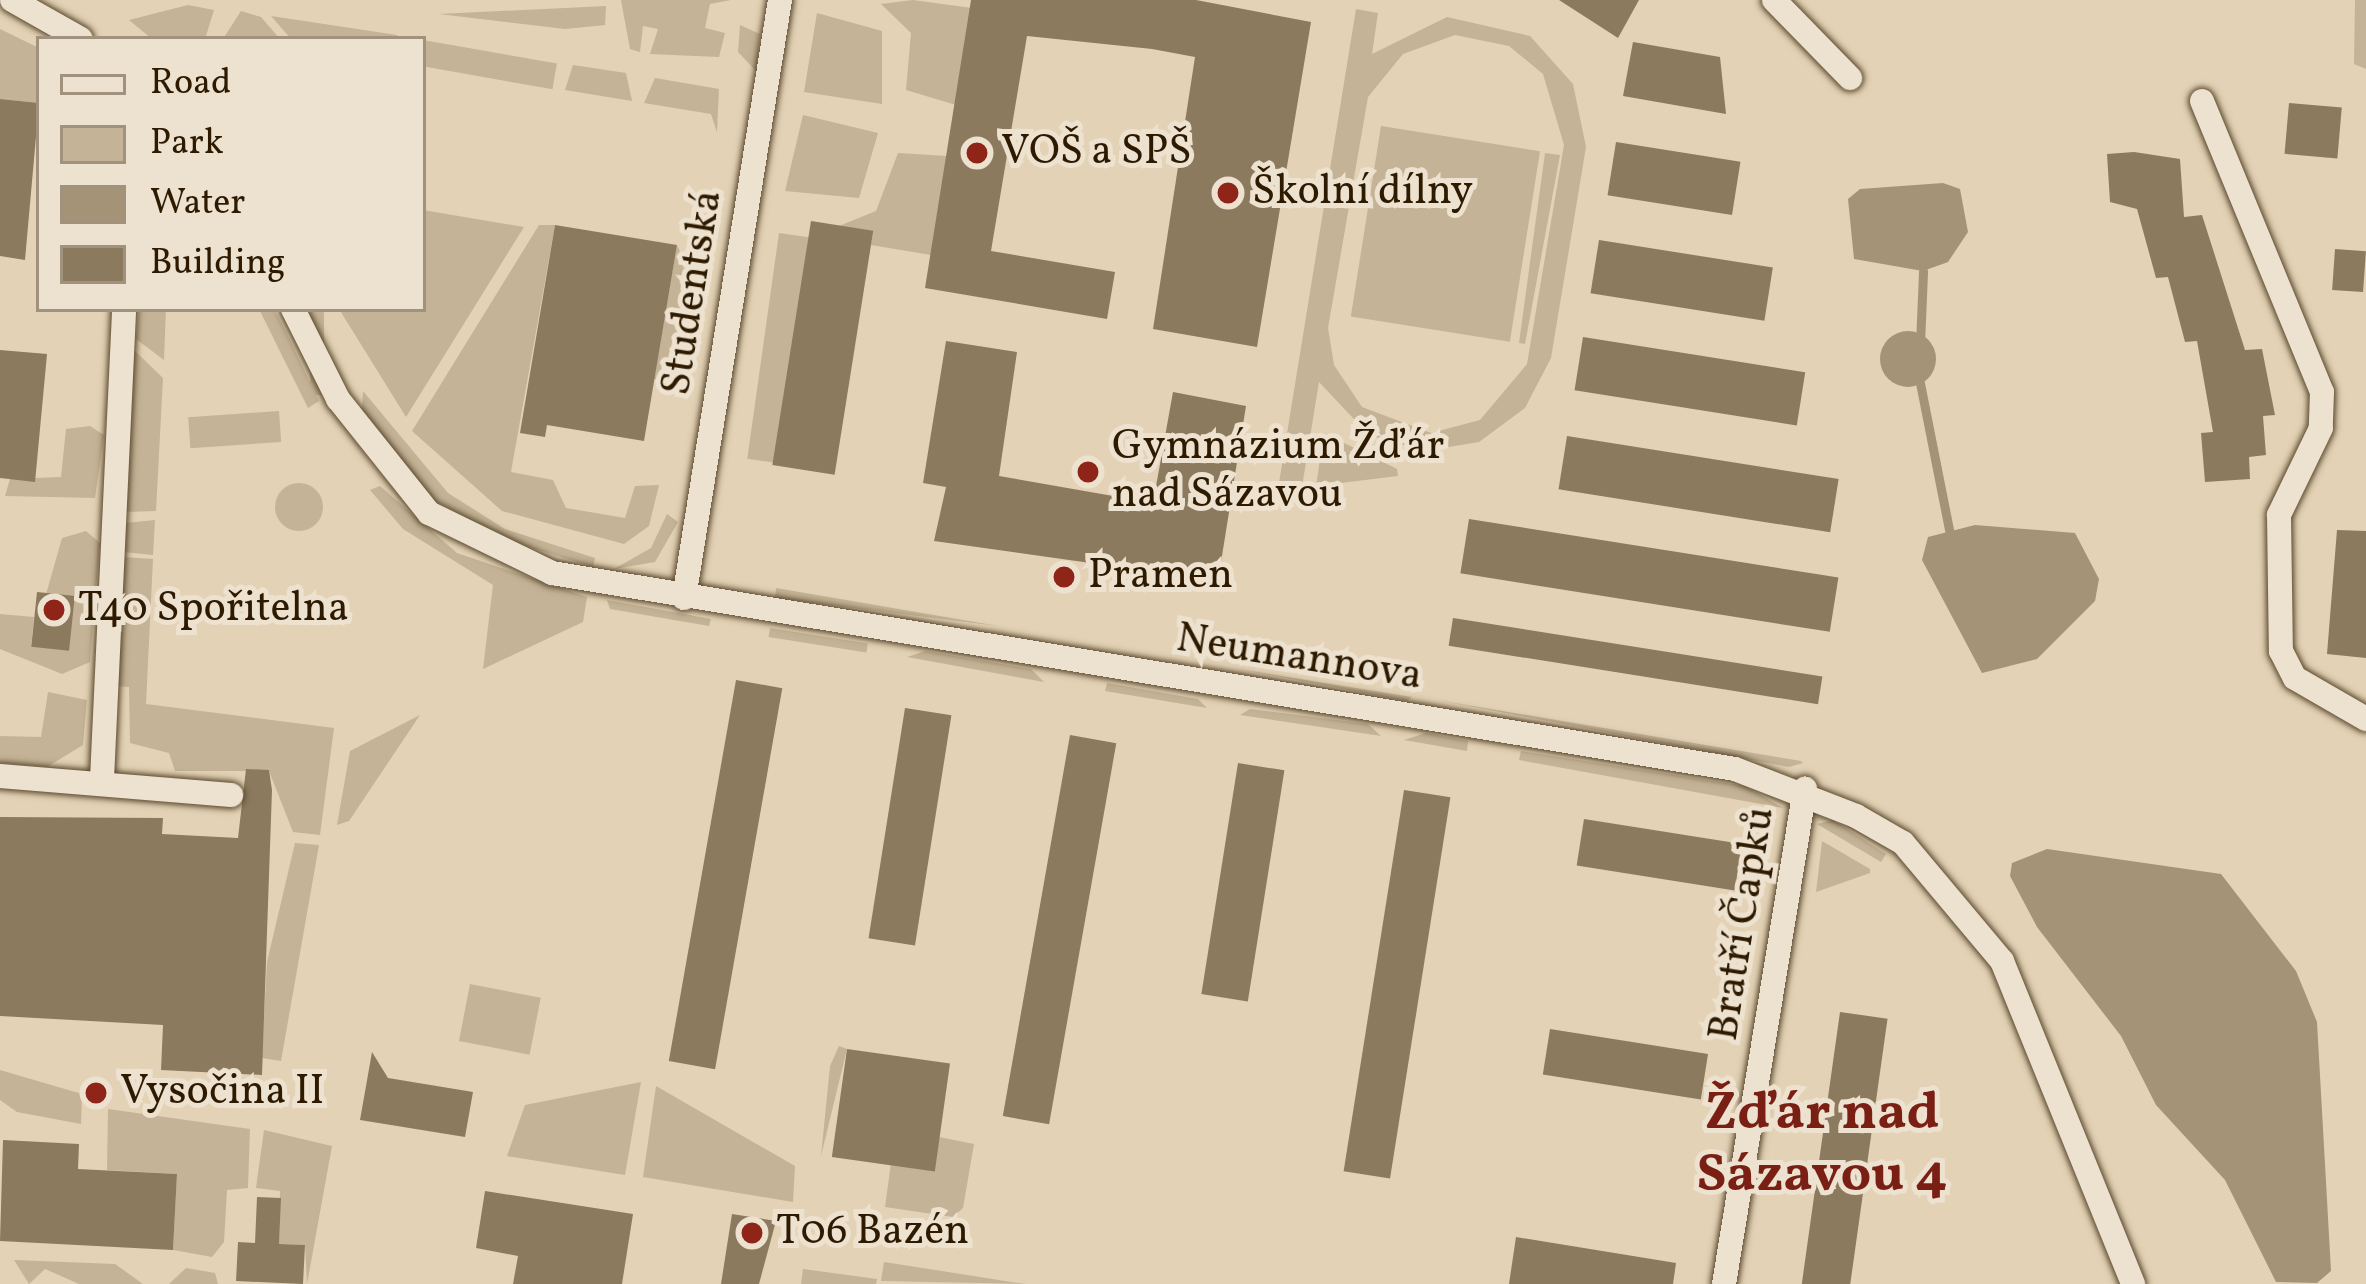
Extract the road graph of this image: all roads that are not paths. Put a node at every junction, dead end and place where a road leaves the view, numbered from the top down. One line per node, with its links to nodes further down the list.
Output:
1 (12, 0): 4 (street)
2 (780, 0): 9 (street, Studentská)
3 (1774, 0): 5 (street)
4 (76, 36)
5 (1850, 78)
6 (2202, 101): 10 (street)
7 (124, 312): 12 (street)
8 (294, 312): 9 (street, Neumannova)
9 (684, 598): 13 (street, Neumannova)
10 (2366, 719)
11 (0, 776): 12 (street)
12 (102, 779): 14 (street)
13 (1805, 789): 15 (street, Bratří Čapků); 16 (street, Neumannova)
14 (231, 794)
15 (1724, 1284)
16 (2133, 1284)

